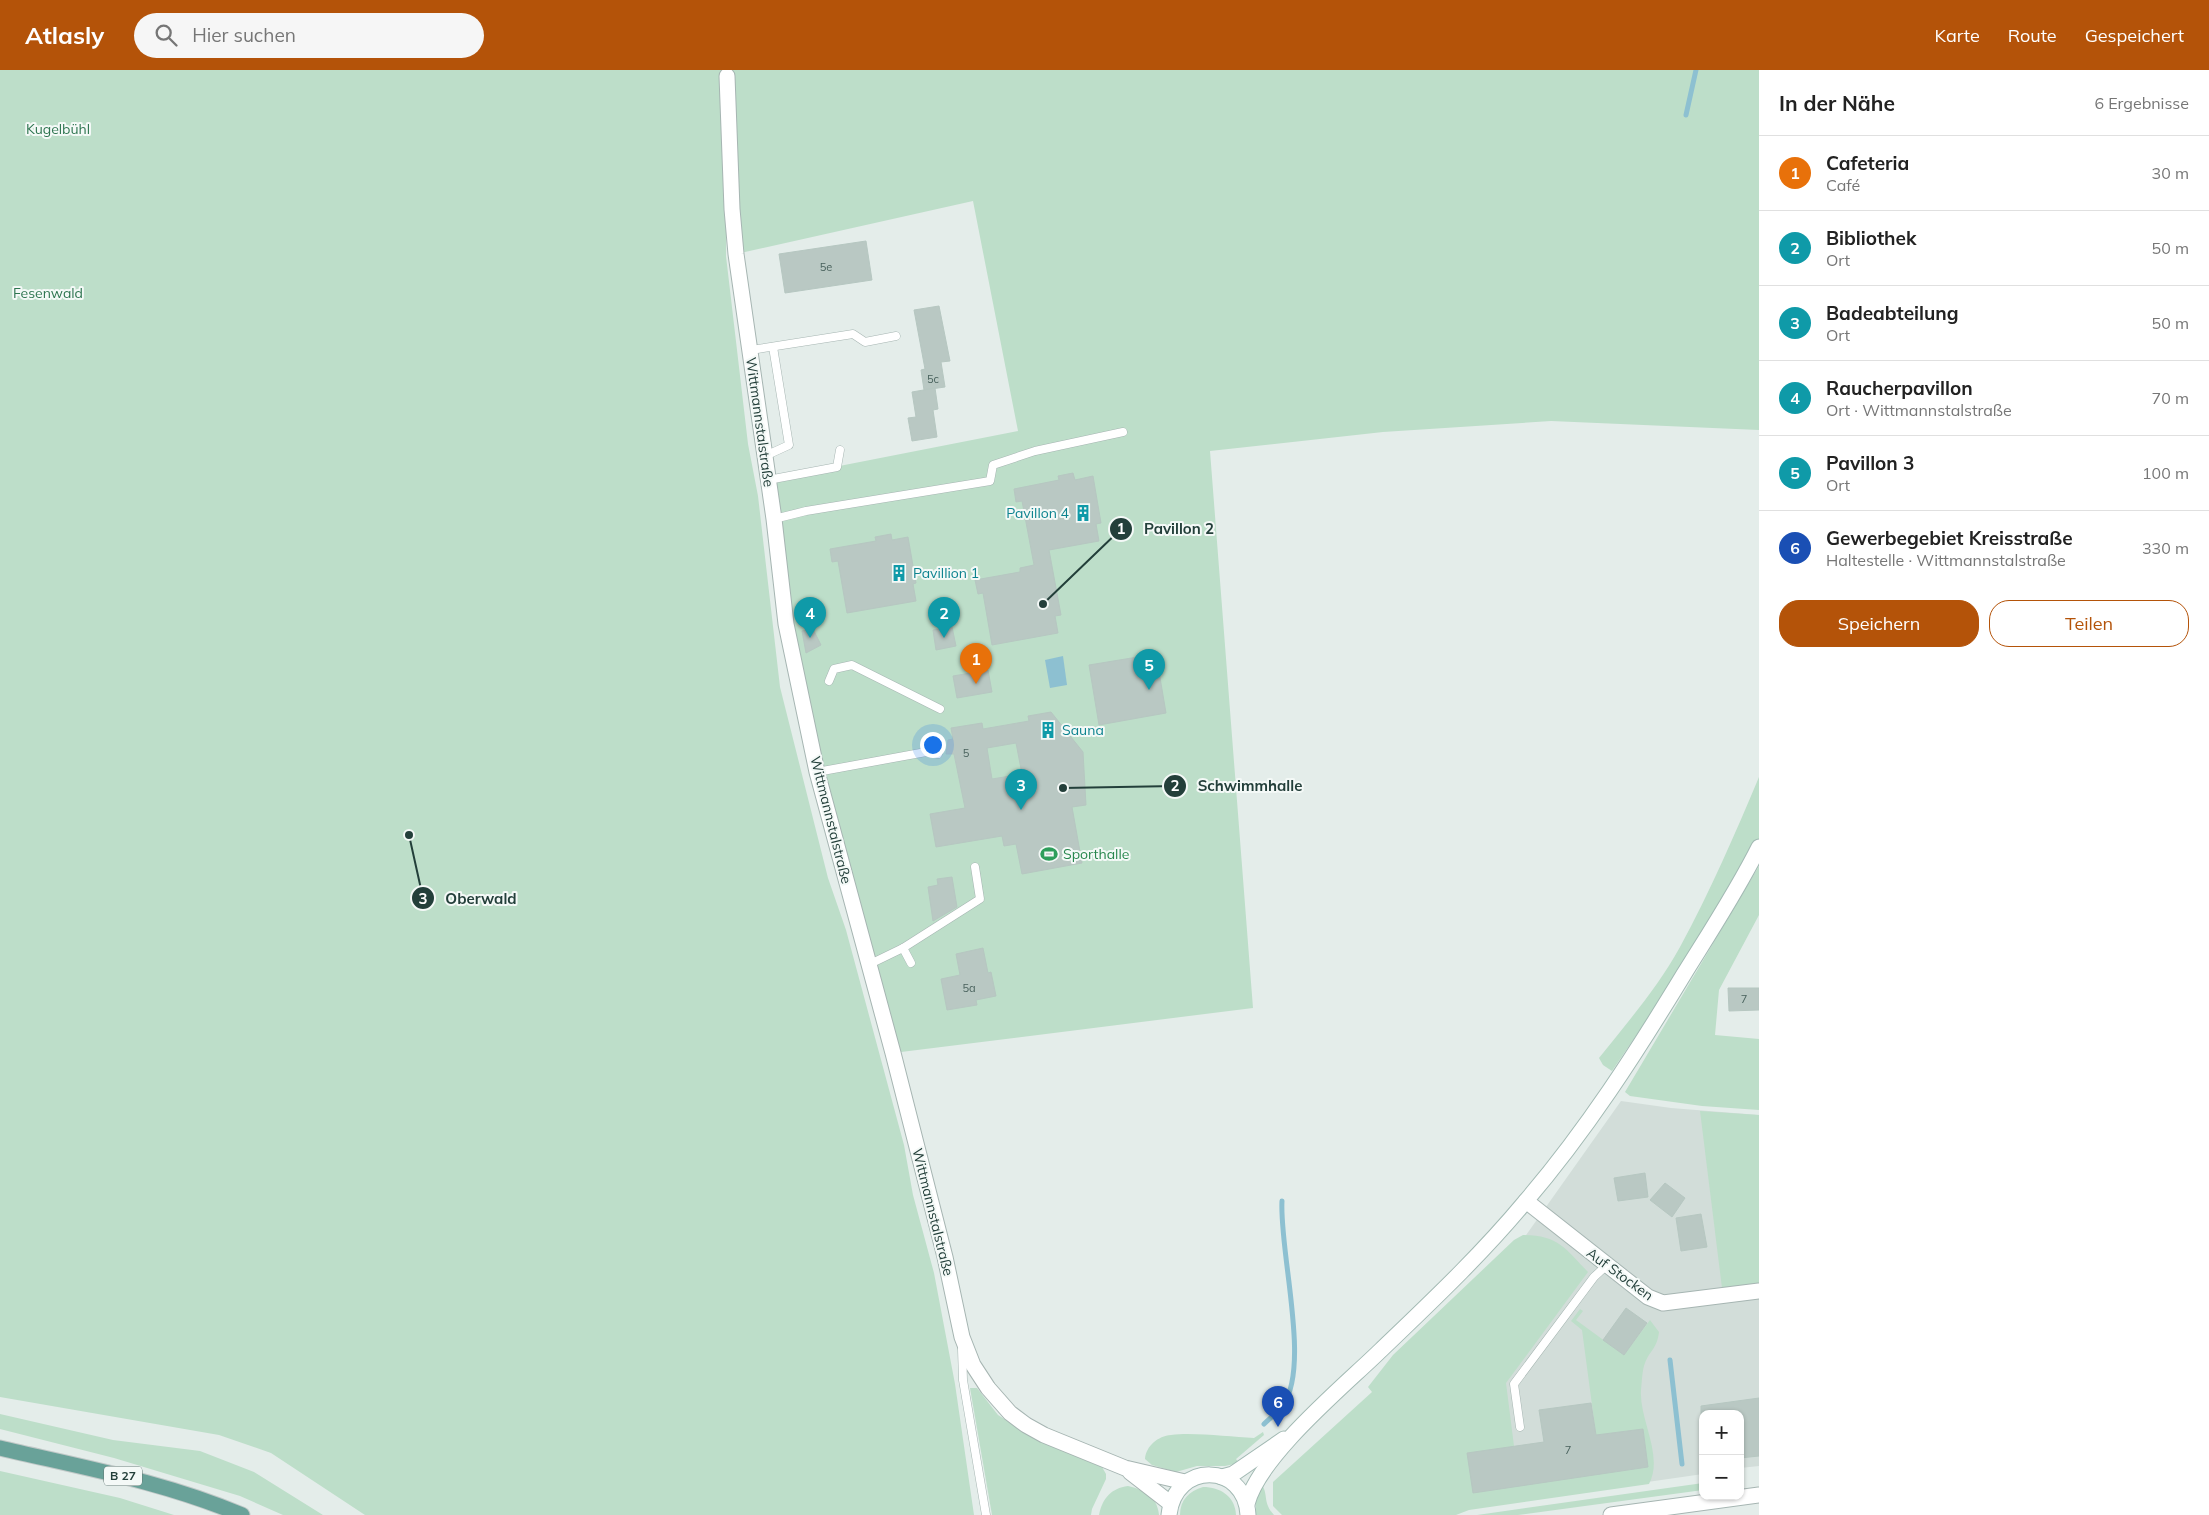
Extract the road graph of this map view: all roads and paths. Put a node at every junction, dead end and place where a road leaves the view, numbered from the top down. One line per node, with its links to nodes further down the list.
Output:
1 (727, 76): 4 (street, Wittmannstalstraße)
2 (896, 336): 3 (lane)
3 (773, 346): 4 (lane); 7 (lane)
4 (750, 350): 7 (street, Wittmannstalstraße)
5 (1123, 432): 9 (lane)
6 (840, 450): 8 (lane)
7 (765, 456): 8 (street, Wittmannstalstraße)
8 (768, 480): 9 (street, Wittmannstalstraße)
9 (774, 518): 13 (street, Wittmannstalstraße)
10 (829, 681): 11 (lane)
11 (940, 709)
12 (938, 754): 13 (lane)
13 (817, 772): 18 (street, Wittmannstalstraße)
14 (1759, 847): 19 (street)
15 (975, 867): 16 (lane)
16 (903, 948): 17 (lane); 18 (lane)
17 (911, 963)
18 (870, 964): 22 (street, Wittmannstalstraße)
19 (1526, 1201): 20 (street, Auf Stocken); 24 (street)
20 (1606, 1266): 21 (street, Auf Stocken); 23 (lane)
21 (1759, 1290)
22 (962, 1337): 26 (street, Wittmannstalstraße); 34 (lane)
23 (1520, 1427)
24 (1296, 1431): 27 (street); 31 (street)
25 (0, 1448): 33 (main road, B 27)
26 (1125, 1468): 28 (street, Wittmannstalstraße); 30 (street, Wittmannstalstraße)
27 (1222, 1477): 28 (street); 31 (street)
28 (1185, 1482): 30 (street)
29 (1759, 1495): 32 (street)
30 (1169, 1509)
31 (1248, 1510)
32 (1666, 1511): 35 (street)
33 (242, 1515)
34 (986, 1515)
35 (1611, 1515)

